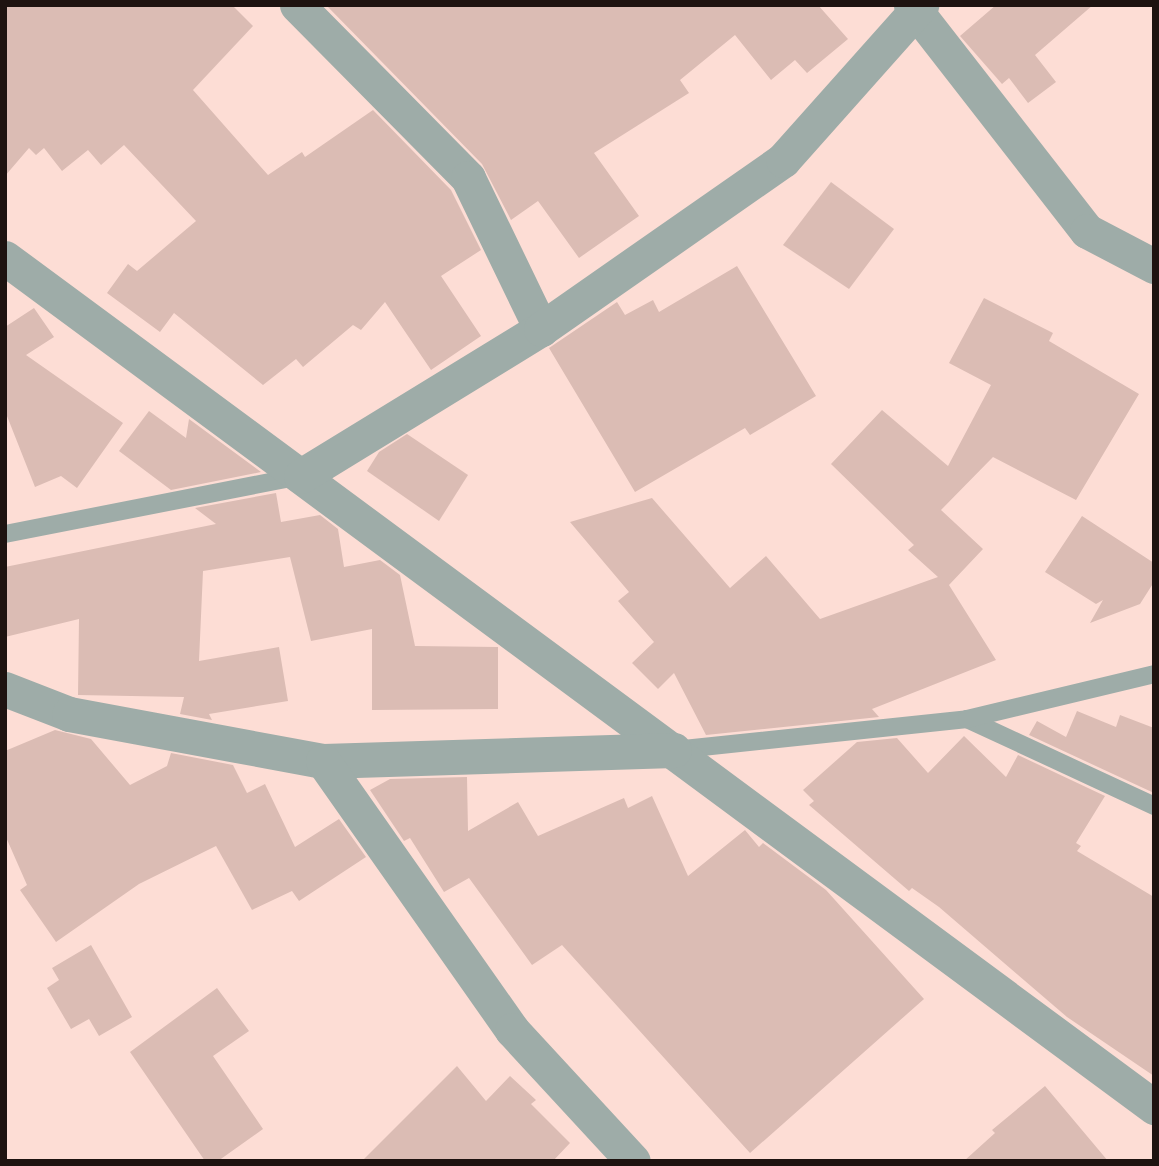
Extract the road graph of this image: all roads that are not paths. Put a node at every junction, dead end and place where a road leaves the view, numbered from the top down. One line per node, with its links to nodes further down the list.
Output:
1 (297, 5): 5 (street)
2 (916, 7): 4 (street); 5 (street)
3 (5, 258): 6 (street)
4 (1154, 266)
5 (541, 329): 6 (street)
6 (301, 476): 7 (lane); 11 (street)
7 (5, 534)
8 (1154, 674): 10 (lane)
9 (5, 689): 12 (street)
10 (967, 719): 11 (lane); 13 (lane)
11 (674, 750): 12 (street); 14 (street)
12 (323, 761): 15 (street)
13 (1154, 806)
14 (1154, 1107)
15 (633, 1161)

